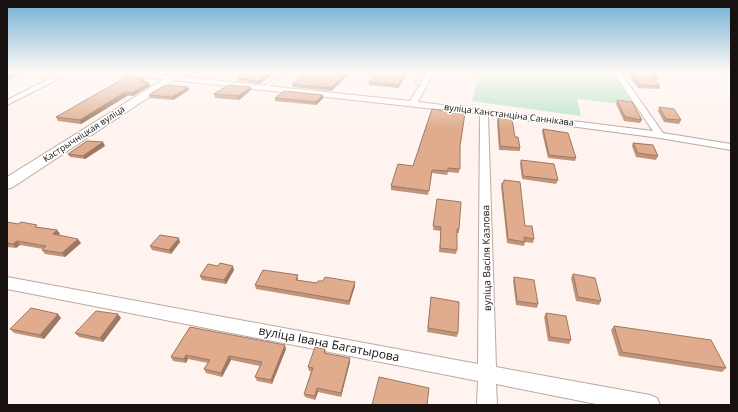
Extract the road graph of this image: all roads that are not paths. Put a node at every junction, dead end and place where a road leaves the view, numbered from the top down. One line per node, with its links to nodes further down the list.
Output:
1 (30, 91): 6 (street)
2 (151, 91): 11 (main road, Кастрычніцкая вуліца)
3 (305, 91): 7 (street, вуліца Канстанціна Саннікава)
4 (417, 91): 7 (street)
5 (630, 91): 9 (street)
6 (7, 103)
7 (413, 103): 8 (street, вуліца Канстанціна Саннікава)
8 (484, 112): 9 (street, вуліца Канстанціна Саннікава); 13 (street, вуліца Васіля Казлова)
9 (660, 135): 10 (street, вуліца Канстанціна Саннікава)
10 (731, 147)
11 (7, 184)
12 (7, 284): 13 (street, вуліца Івана Багатырова)
13 (487, 374): 14 (street, вуліца Васіля Казлова); 15 (street, вуліца Івана Багатырова)
14 (487, 405)
15 (650, 405)

